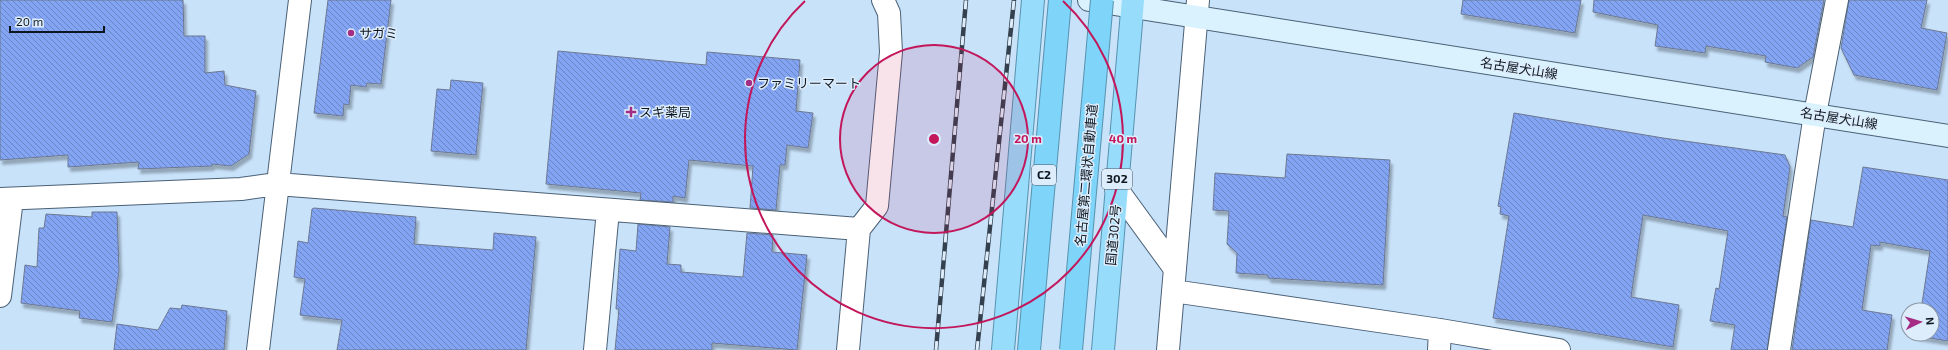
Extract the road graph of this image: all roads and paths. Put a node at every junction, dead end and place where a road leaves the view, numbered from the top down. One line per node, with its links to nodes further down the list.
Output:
1 (300, 0): 12 (street)
2 (883, 0): 16 (street)
3 (1032, 0): 24 (highway)
4 (1060, 0): 25 (highway, C2)
5 (1089, 0): 8 (main road, 名古屋犬山線)
6 (1102, 0): 26 (highway, 名古屋第二環状自動車道, bridge)
7 (1837, 0): 10 (street)
8 (1133, 4): 9 (main road, 名古屋犬山線); 13 (highway, 国道302号 / 302)
9 (1197, 9): 10 (main road, 名古屋犬山線); 17 (street)
10 (1815, 114): 11 (main road, 名古屋犬山線); 30 (street)
11 (1948, 136)
12 (277, 184): 14 (street); 15 (street); 21 (street)
13 (1116, 188): 17 (street); 27 (highway, 国道302号 / 302)
14 (6, 199): 19 (street)
15 (608, 210): 16 (street); 22 (street)
16 (859, 229): 23 (street)
17 (1174, 269): 18 (street)
18 (1173, 291): 20 (street); 28 (street)
19 (0, 296)
20 (1439, 340): 29 (street)
21 (258, 350)
22 (595, 350)
23 (848, 350)
24 (1003, 350)
25 (1029, 350)
26 (1071, 350)
27 (1103, 350)
28 (1168, 350)
29 (1559, 350)
30 (1779, 350)

